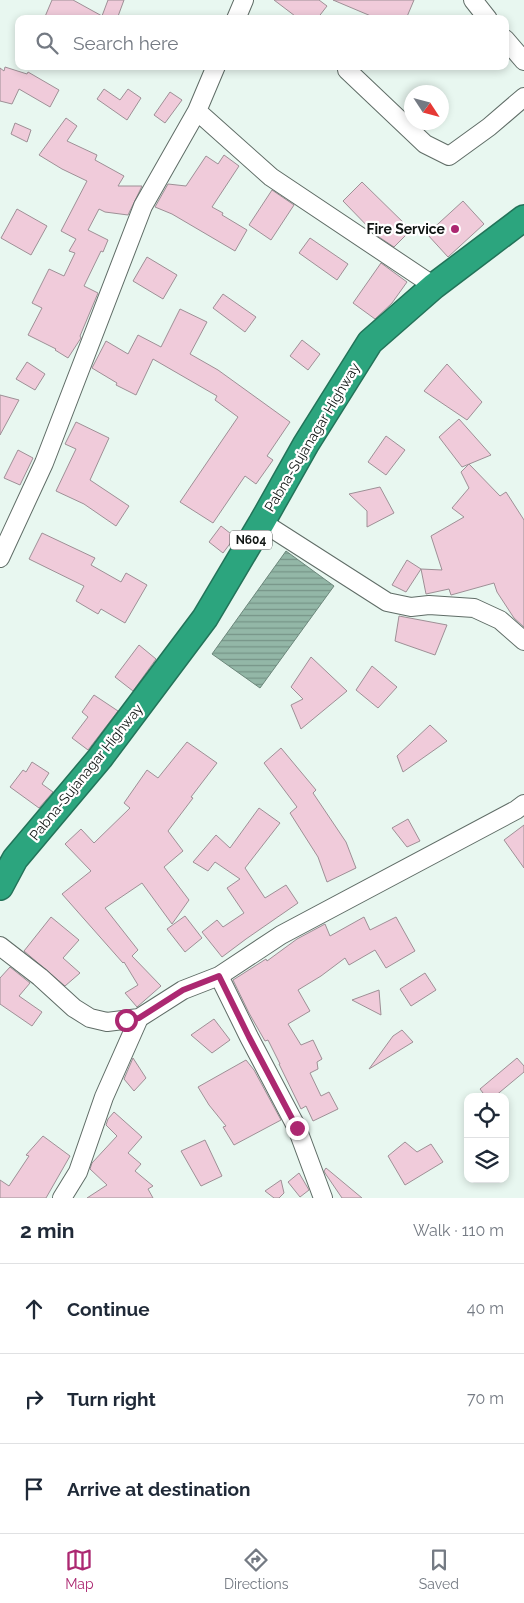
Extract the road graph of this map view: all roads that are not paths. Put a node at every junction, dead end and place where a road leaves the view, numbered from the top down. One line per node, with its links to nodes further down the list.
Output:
1 (244, 0): 3 (street)
2 (472, 0): 4 (street)
3 (238, 15)
4 (485, 15)
5 (509, 44): 6 (street)
6 (524, 61)
7 (214, 70): 10 (street)
8 (347, 70): 9 (street)
9 (524, 97)
10 (197, 112): 12 (street); 14 (street)
11 (523, 222): 12 (highway, Pabna-Sujanagar Highway / N604)
12 (434, 286): 13 (highway, Pabna-Sujanagar Highway / N604)
13 (262, 522): 15 (street); 17 (highway, Pabna-Sujanagar Highway / N604)
14 (0, 558)
15 (524, 641)
16 (521, 811): 19 (street)
17 (0, 887)
18 (0, 946): 20 (street)
19 (219, 976): 20 (street); 22 (street)
20 (139, 1018): 21 (street)
21 (62, 1198)
22 (323, 1198)

